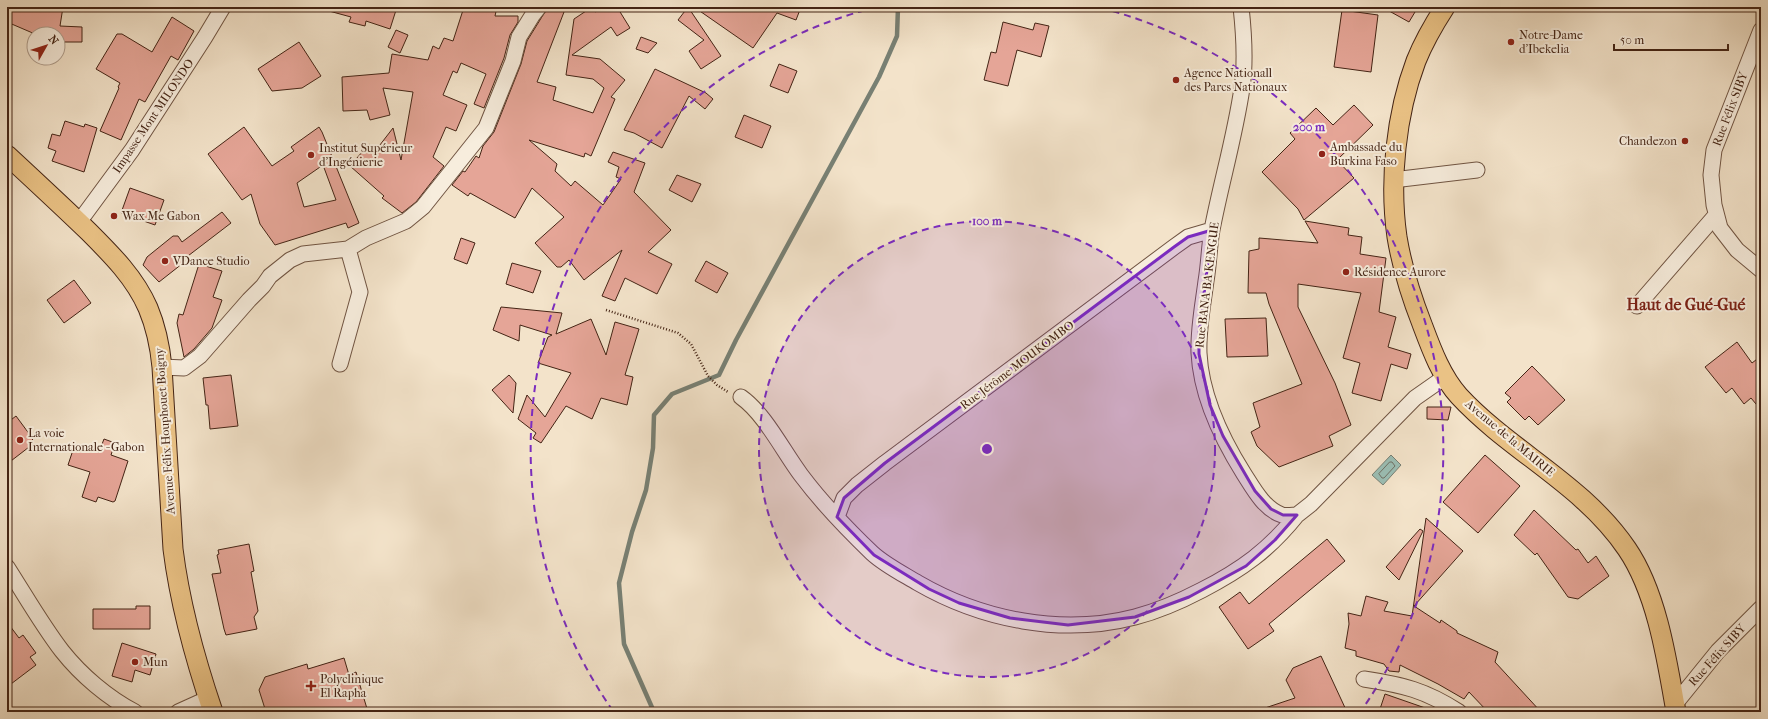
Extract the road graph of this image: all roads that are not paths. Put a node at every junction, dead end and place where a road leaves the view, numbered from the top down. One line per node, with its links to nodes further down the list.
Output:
1 (223, 7): 10 (street, Impasse Mont MILONDO)
2 (540, 7): 12 (street)
3 (1241, 7): 11 (street, Rue BANA BA KENGUE)
4 (1445, 7): 8 (main road, Avenue de la MAIRIE)
5 (1761, 30): 9 (street, Rue Félix SIBY)
6 (7, 155): 10 (main road, Avenue Félix Houphouet Boigny)
7 (1477, 170): 8 (street)
8 (1394, 180): 17 (main road, Avenue de la MAIRIE)
9 (1716, 215): 13 (street, Rue Félix SIBY); 14 (street)
10 (79, 222): 16 (main road, Avenue Félix Houphouet Boigny)
11 (1212, 230): 19 (street, Rue BANA BA KENGUE); 20 (street, Rue Jérôme MOUKOMBO)
12 (348, 249): 15 (street); 16 (street)
13 (1761, 270)
14 (1637, 306)
15 (340, 364)
16 (162, 367): 24 (main road, Avenue Félix Houphouet Boigny)
17 (1445, 377): 19 (street); 25 (main road, Avenue de la MAIRIE)
18 (736, 395): 20 (street)
19 (1297, 515): 20 (street)
20 (837, 517)
21 (7, 567): 26 (street)
22 (1761, 608): 25 (street, Rue Félix SIBY)
23 (1364, 679): 28 (street)
24 (211, 705): 27 (street)
25 (1675, 708)
26 (134, 712)
27 (178, 712)
28 (1459, 712)

